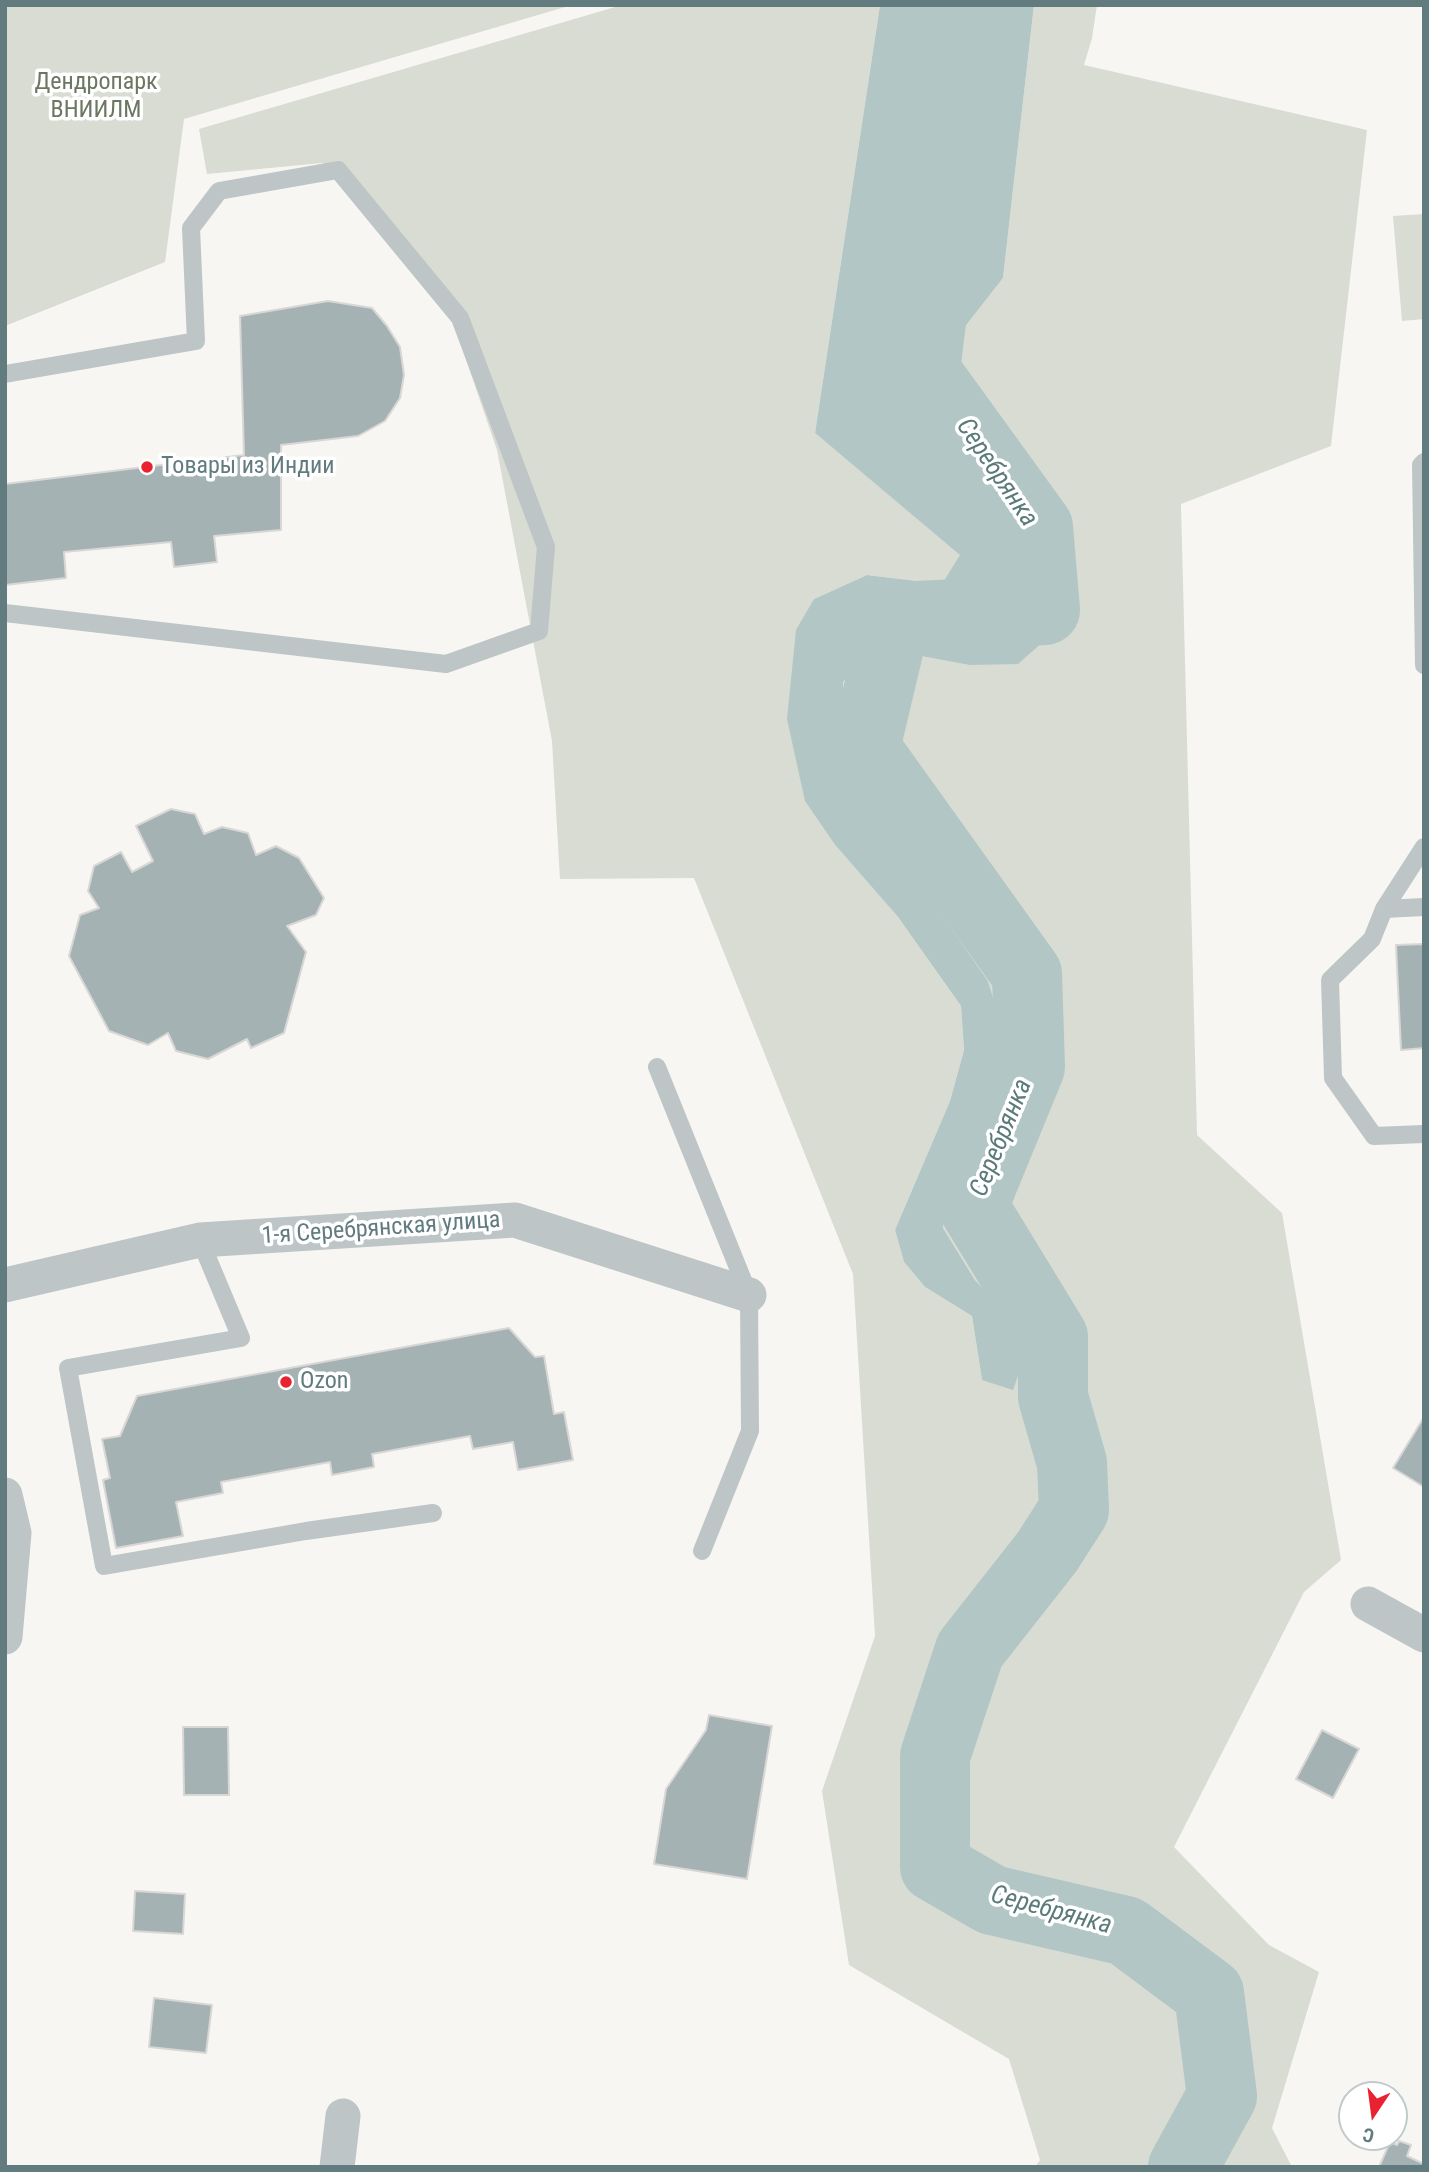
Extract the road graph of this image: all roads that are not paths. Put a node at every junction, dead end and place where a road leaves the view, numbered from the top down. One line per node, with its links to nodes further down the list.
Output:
1 (5, 374): 3 (lane)
2 (1424, 461): 4 (lane)
3 (5, 612)
4 (1423, 618): 5 (lane)
5 (1424, 665)
6 (1424, 847): 8 (lane)
7 (1424, 907): 8 (lane)
8 (1384, 909): 10 (lane)
9 (657, 1067): 13 (lane)
10 (1424, 1134)
11 (200, 1240): 12 (street, 1-я Серебрянская улица); 13 (street, 1-я Серебрянская улица); 15 (lane)
12 (5, 1285)
13 (750, 1296): 16 (lane)
14 (5, 1495): 19 (street)
15 (433, 1513)
16 (702, 1551)
17 (1368, 1604): 18 (street)
18 (1424, 1634)
19 (5, 1637)
20 (342, 2116): 21 (street)
21 (337, 2167)

